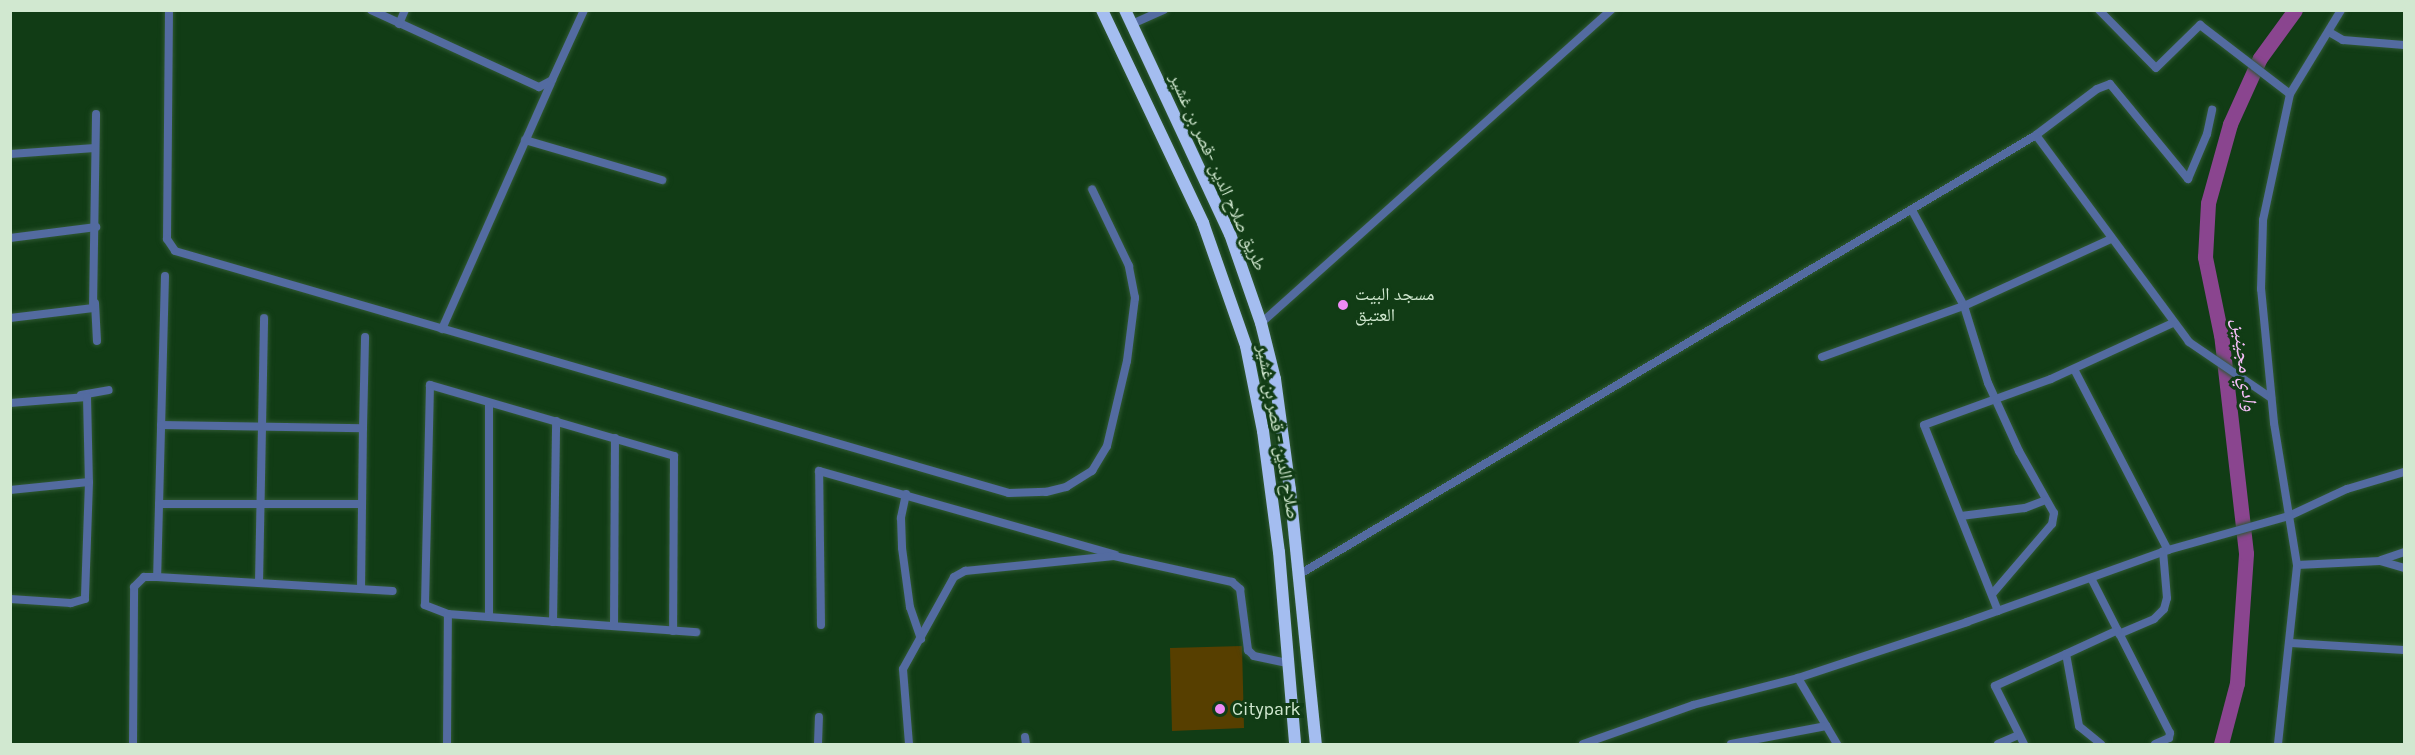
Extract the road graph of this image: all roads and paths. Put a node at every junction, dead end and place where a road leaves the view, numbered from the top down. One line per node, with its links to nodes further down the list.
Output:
1 (169, 10): 38 (street)
2 (371, 10): 11 (street)
3 (405, 10): 11 (street)
4 (584, 10): 17 (street)
5 (1102, 10): 16 (highway, صلاح الدين - قصر بن غشير)
6 (1125, 10): 12 (highway, طريق صلاح الدين -قصر بن غشير)
7 (1164, 10): 12 (street)
8 (1611, 10): 36 (street)
9 (2099, 10): 18 (street)
10 (2341, 10): 13 (street)
11 (399, 24): 17 (street)
12 (1132, 24): 14 (highway, طريق صلاح الدين -قصر بن غشير)
13 (2329, 32): 15 (street); 18 (street)
14 (1141, 43): 16 (highway); 36 (highway, طريق صلاح الدين -قصر بن غشير)
15 (2404, 45)
16 (1122, 52): 91 (highway, صلاح الدين - قصر بن غشير)
17 (552, 80): 22 (street)
18 (2290, 94): 45 (street)
19 (2212, 110): 21 (street)
20 (96, 114): 23 (street)
21 (2036, 135): 27 (street); 30 (street)
22 (525, 140): 25 (street); 38 (street)
23 (95, 148): 24 (street); 28 (street)
24 (10, 154)
25 (662, 180)
26 (1092, 189): 38 (street)
27 (1912, 212): 33 (street); 70 (street)
28 (96, 227): 29 (street); 32 (street)
29 (10, 238)
30 (2111, 239): 33 (street); 37 (street)
31 (165, 276): 50 (street)
32 (95, 303): 34 (street); 40 (street)
33 (1964, 306): 41 (street); 46 (street)
34 (10, 318)
35 (264, 318): 51 (street)
36 (1261, 323): 70 (highway, طريق صلاح الدين -قصر بن غشير)
37 (2173, 323): 42 (street); 45 (street)
38 (442, 329)
39 (365, 337): 52 (street)
40 (97, 341)
41 (1822, 357)
42 (2074, 369): 46 (street); 64 (street)
43 (110, 390): 44 (street)
44 (81, 395): 47 (street); 55 (street)
45 (2271, 398): 63 (street)
46 (1995, 399): 58 (street); 62 (street)
47 (10, 403)
48 (489, 403): 49 (street); 79 (street); 80 (street)
49 (556, 421): 53 (street); 81 (street)
50 (161, 425): 51 (street); 59 (street)
51 (262, 426): 52 (street); 60 (street)
52 (363, 428): 61 (street)
53 (615, 438): 83 (street); 84 (street)
54 (2404, 472): 63 (street)
55 (89, 482): 56 (street); 77 (street)
56 (10, 490)
57 (906, 495): 66 (street); 82 (street); 87 (street)
58 (2046, 500): 62 (street); 76 (street)
59 (159, 504): 60 (street); 71 (street)
60 (261, 504): 61 (street); 73 (street)
61 (362, 504): 74 (street)
62 (1961, 516): 76 (street)
63 (2289, 516): 64 (street); 68 (street)
64 (2165, 550): 72 (street); 86 (street)
65 (2404, 552): 67 (street)
66 (1121, 556): 87 (street); 91 (street)
67 (2380, 561): 68 (street); 69 (street)
68 (2297, 565): 88 (street)
69 (2404, 568)
70 (1300, 574): 101 (highway, طريق صلاح الدين -قصر بن غشير)
71 (158, 576): 73 (street); 96 (street)
72 (2091, 578): 78 (street); 86 (street)
73 (259, 583): 74 (street)
74 (361, 589): 75 (street)
75 (393, 591)
76 (1993, 593): 78 (street)
77 (10, 599)
78 (1998, 610): 92 (street)
79 (448, 614): 80 (street); 97 (street)
80 (489, 617): 81 (street)
81 (553, 622): 83 (street)
82 (821, 625)
83 (614, 626): 84 (street)
84 (673, 631): 85 (street)
85 (696, 632)
86 (2118, 632): 90 (street); 108 (street)
87 (921, 639): 99 (street)
88 (2291, 643): 89 (street); 109 (street)
89 (2404, 650)
90 (2066, 654): 95 (street); 107 (street)
91 (1288, 663): 100 (highway, صلاح الدين - قصر بن غشير)
92 (1798, 678): 94 (street); 102 (street)
93 (819, 717): 98 (street)
94 (1826, 726): 103 (street); 104 (street)
95 (2018, 735): 105 (street); 106 (street)
96 (133, 744)
97 (447, 744)
98 (818, 744)
99 (909, 744)
100 (1295, 744)
101 (1316, 744)
102 (1584, 744)
103 (1731, 744)
104 (1837, 744)
105 (1998, 744)
106 (2024, 744)
107 (2101, 744)
108 (2155, 744)
109 (2278, 744)

